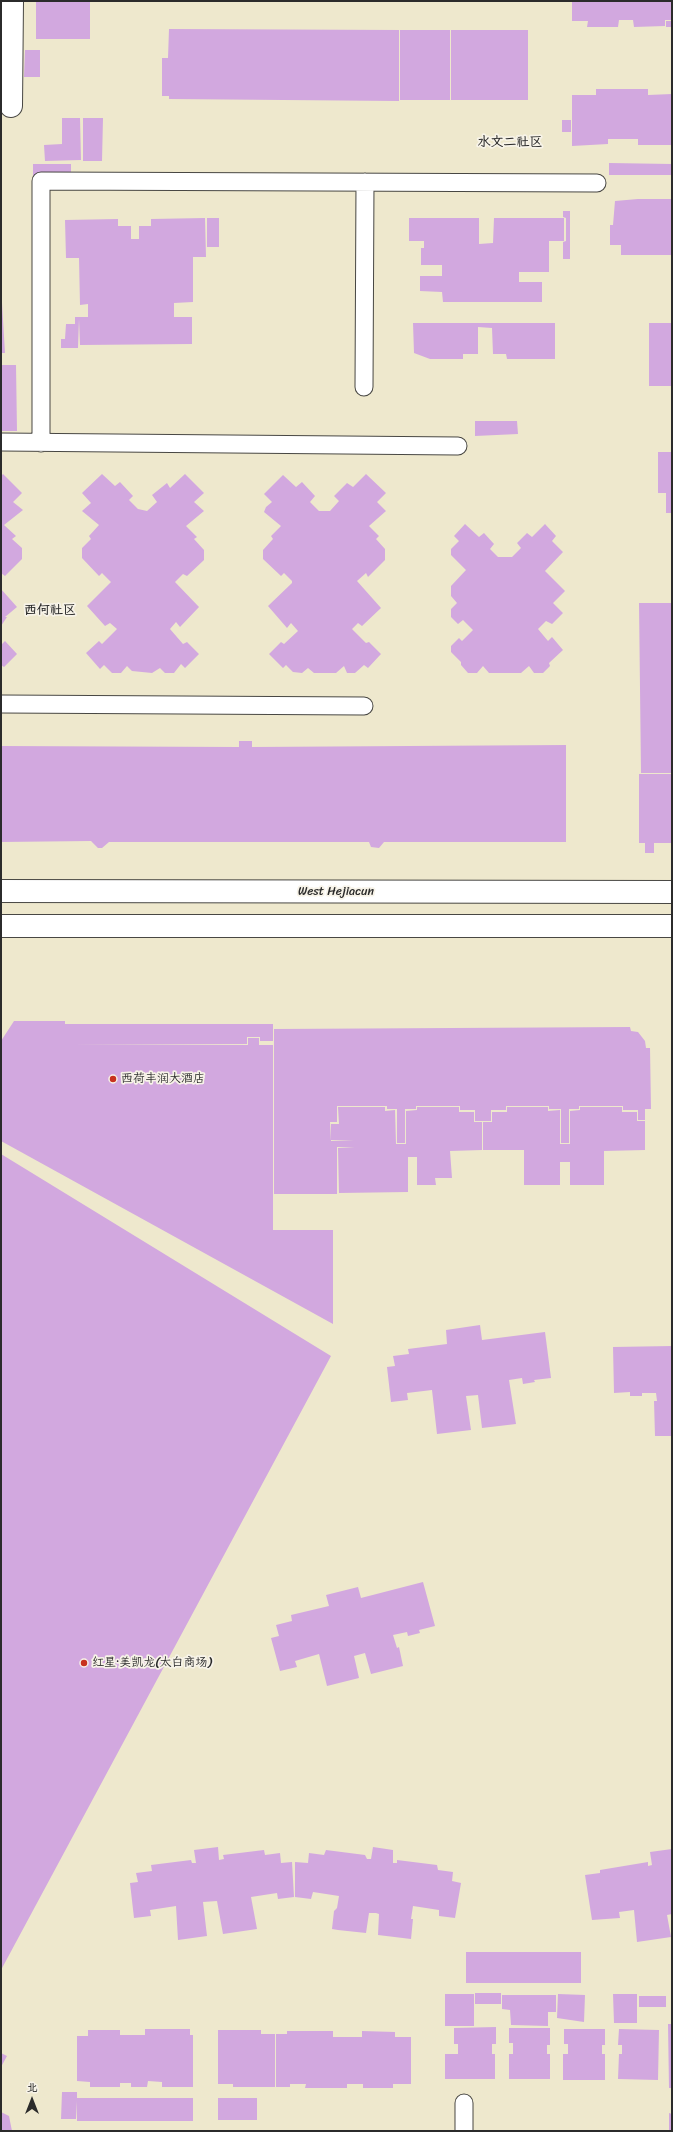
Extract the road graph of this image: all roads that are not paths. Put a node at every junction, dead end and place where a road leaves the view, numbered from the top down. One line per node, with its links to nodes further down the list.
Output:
1 (12, 1): 2 (street)
2 (11, 106)
3 (365, 182): 4 (lane); 5 (lane); 7 (lane)
4 (597, 183)
5 (364, 387)
6 (1, 442): 7 (lane)
7 (41, 443): 8 (lane)
8 (458, 446)
9 (1, 704): 10 (lane)
10 (364, 706)
11 (1, 891): 12 (street, West Hejiacun)
12 (672, 892)
13 (1, 926): 14 (street)
14 (672, 926)
15 (464, 2103): 16 (lane)
16 (464, 2131)

